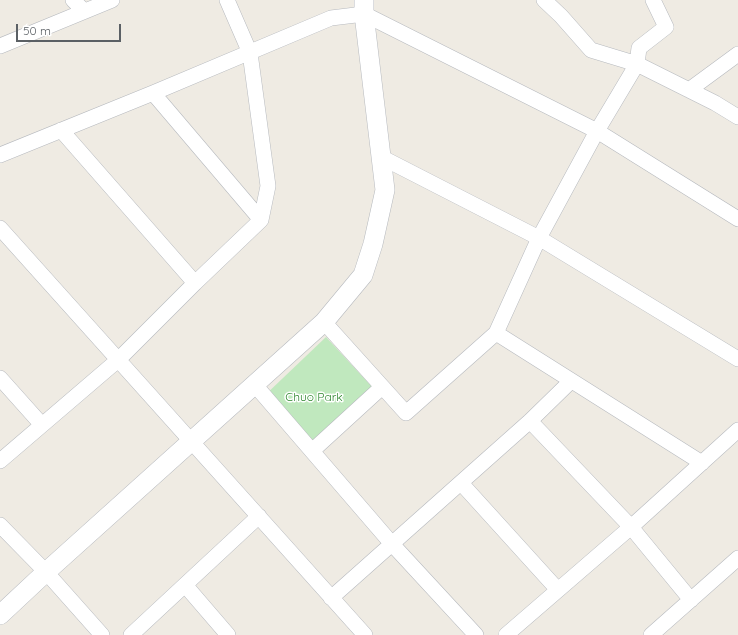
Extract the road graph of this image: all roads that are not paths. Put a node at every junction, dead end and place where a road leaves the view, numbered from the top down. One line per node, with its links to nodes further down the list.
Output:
1 (72, 0): 7 (street)
2 (112, 0): 7 (street)
3 (227, 0): 9 (street)
4 (544, 0): 11 (street)
5 (654, 0): 11 (street)
6 (364, 7): 9 (street); 16 (street); 18 (street)
7 (84, 12): 8 (street)
8 (0, 46)
9 (250, 52): 13 (street); 20 (street)
10 (738, 54): 12 (street)
11 (637, 64): 12 (street); 16 (street)
12 (689, 90): 14 (street)
13 (153, 93): 15 (street); 20 (street)
14 (738, 117)
15 (61, 130): 17 (street); 23 (street)
16 (597, 131): 19 (street); 22 (street)
17 (0, 155)
18 (381, 157): 22 (street); 24 (street)
19 (738, 219)
20 (261, 220): 23 (street)
21 (0, 228): 27 (street)
22 (539, 238): 25 (street); 26 (street)
23 (195, 283): 27 (street)
24 (324, 322): 30 (street); 31 (street)
25 (496, 333): 29 (street); 31 (street)
26 (738, 359)
27 (118, 360): 33 (street); 35 (street)
28 (0, 378): 33 (street)
29 (571, 381): 32 (street); 38 (street)
30 (255, 385): 35 (street); 36 (street)
31 (382, 387): 36 (street)
32 (530, 421): 39 (street); 42 (street)
33 (42, 425): 37 (street)
34 (738, 430): 38 (street)
35 (192, 441): 40 (street); 45 (street)
36 (312, 450): 43 (street)
37 (0, 461)
38 (702, 463): 42 (street)
39 (461, 483): 43 (street); 47 (street)
40 (259, 516): 46 (street); 48 (street)
41 (0, 524): 45 (street)
42 (631, 527): 47 (street); 49 (street)
43 (392, 544): 48 (street); 55 (street)
44 (738, 558): 49 (street)
45 (46, 572): 50 (street); 51 (street)
46 (184, 585): 52 (street); 53 (street)
47 (558, 590): 56 (street)
48 (331, 598): 54 (street)
49 (691, 600): 57 (street)
50 (0, 615)
51 (102, 635)
52 (131, 635)
53 (228, 635)
54 (365, 635)
55 (476, 635)
56 (506, 635)
57 (651, 635)

